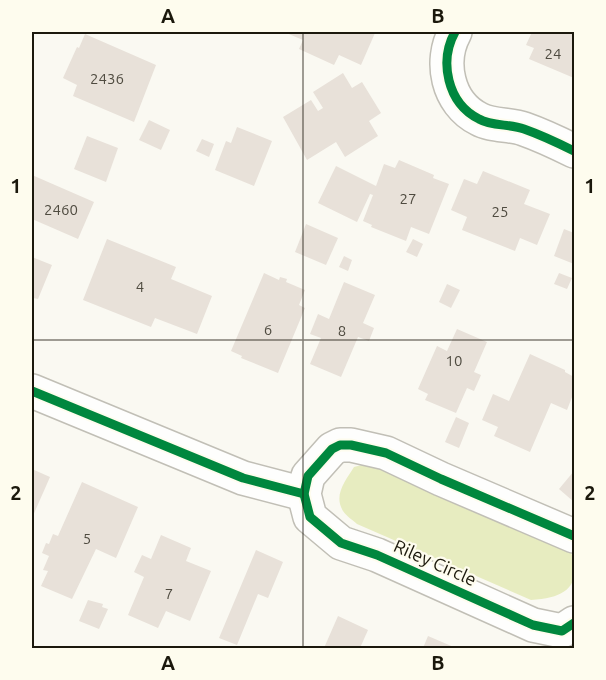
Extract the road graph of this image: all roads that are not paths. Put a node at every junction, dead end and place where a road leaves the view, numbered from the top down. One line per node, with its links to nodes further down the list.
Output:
1 (455, 32): 2 (street)
2 (574, 150)
3 (32, 391): 4 (street)
4 (304, 494): 5 (street); 6 (street, Riley Circle)
5 (574, 536)
6 (574, 623)

